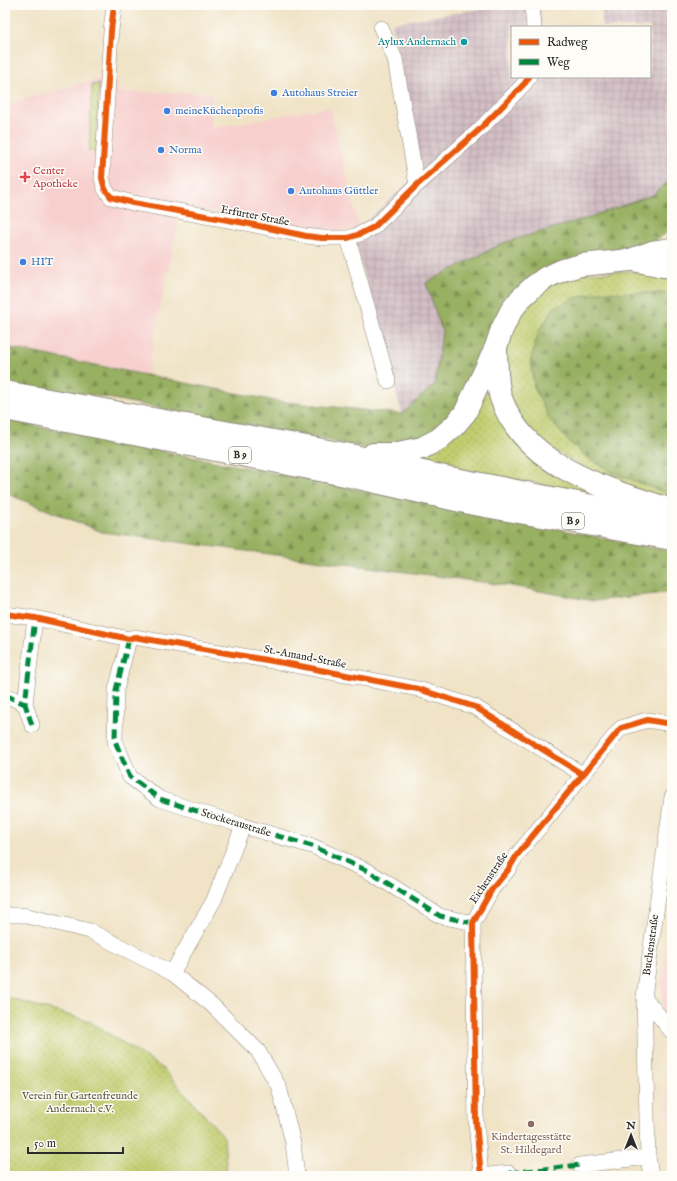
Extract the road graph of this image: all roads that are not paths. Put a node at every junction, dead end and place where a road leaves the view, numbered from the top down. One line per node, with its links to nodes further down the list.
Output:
1 (114, 5): 8 (street, Erfurter Straße)
2 (532, 5): 3 (street)
3 (534, 26)
4 (380, 28): 6 (street)
5 (528, 78): 6 (street, Erfurter Straße)
6 (418, 185): 8 (street, Erfurter Straße)
7 (672, 237): 9 (highway)
8 (348, 238): 11 (street)
9 (666, 261): 10 (highway)
10 (496, 347): 14 (highway); 15 (highway)
11 (388, 381)
12 (5, 392): 14 (highway, B 9)
13 (5, 409): 17 (highway, B 9)
14 (350, 455): 16 (highway, B 9)
15 (672, 510)
16 (672, 520)
17 (672, 539)
18 (5, 614): 19 (street, St.-Amand-Straße)
19 (35, 618): 20 (street, St.-Amand-Straße); 22 (street)
20 (129, 639): 25 (street, St.-Amand-Straße); 27 (street, Stockeraustraße)
21 (5, 695): 22 (street)
22 (25, 704): 24 (street)
23 (672, 724): 25 (street, Eichenstraße)
24 (32, 725)
25 (582, 774): 29 (street, Eichenstraße)
26 (672, 797): 31 (street, Buchenstraße)
27 (243, 826): 29 (street, Stockeraustraße); 30 (street)
28 (5, 914): 30 (street)
29 (473, 923): 37 (street)
30 (172, 973): 36 (street)
31 (644, 997): 32 (street); 33 (street, Buchenstraße)
32 (672, 1032)
33 (648, 1157): 34 (street); 38 (street, Buchenstraße)
34 (580, 1165)
35 (509, 1173): 37 (street)
36 (297, 1176)
37 (480, 1176)
38 (651, 1176)

